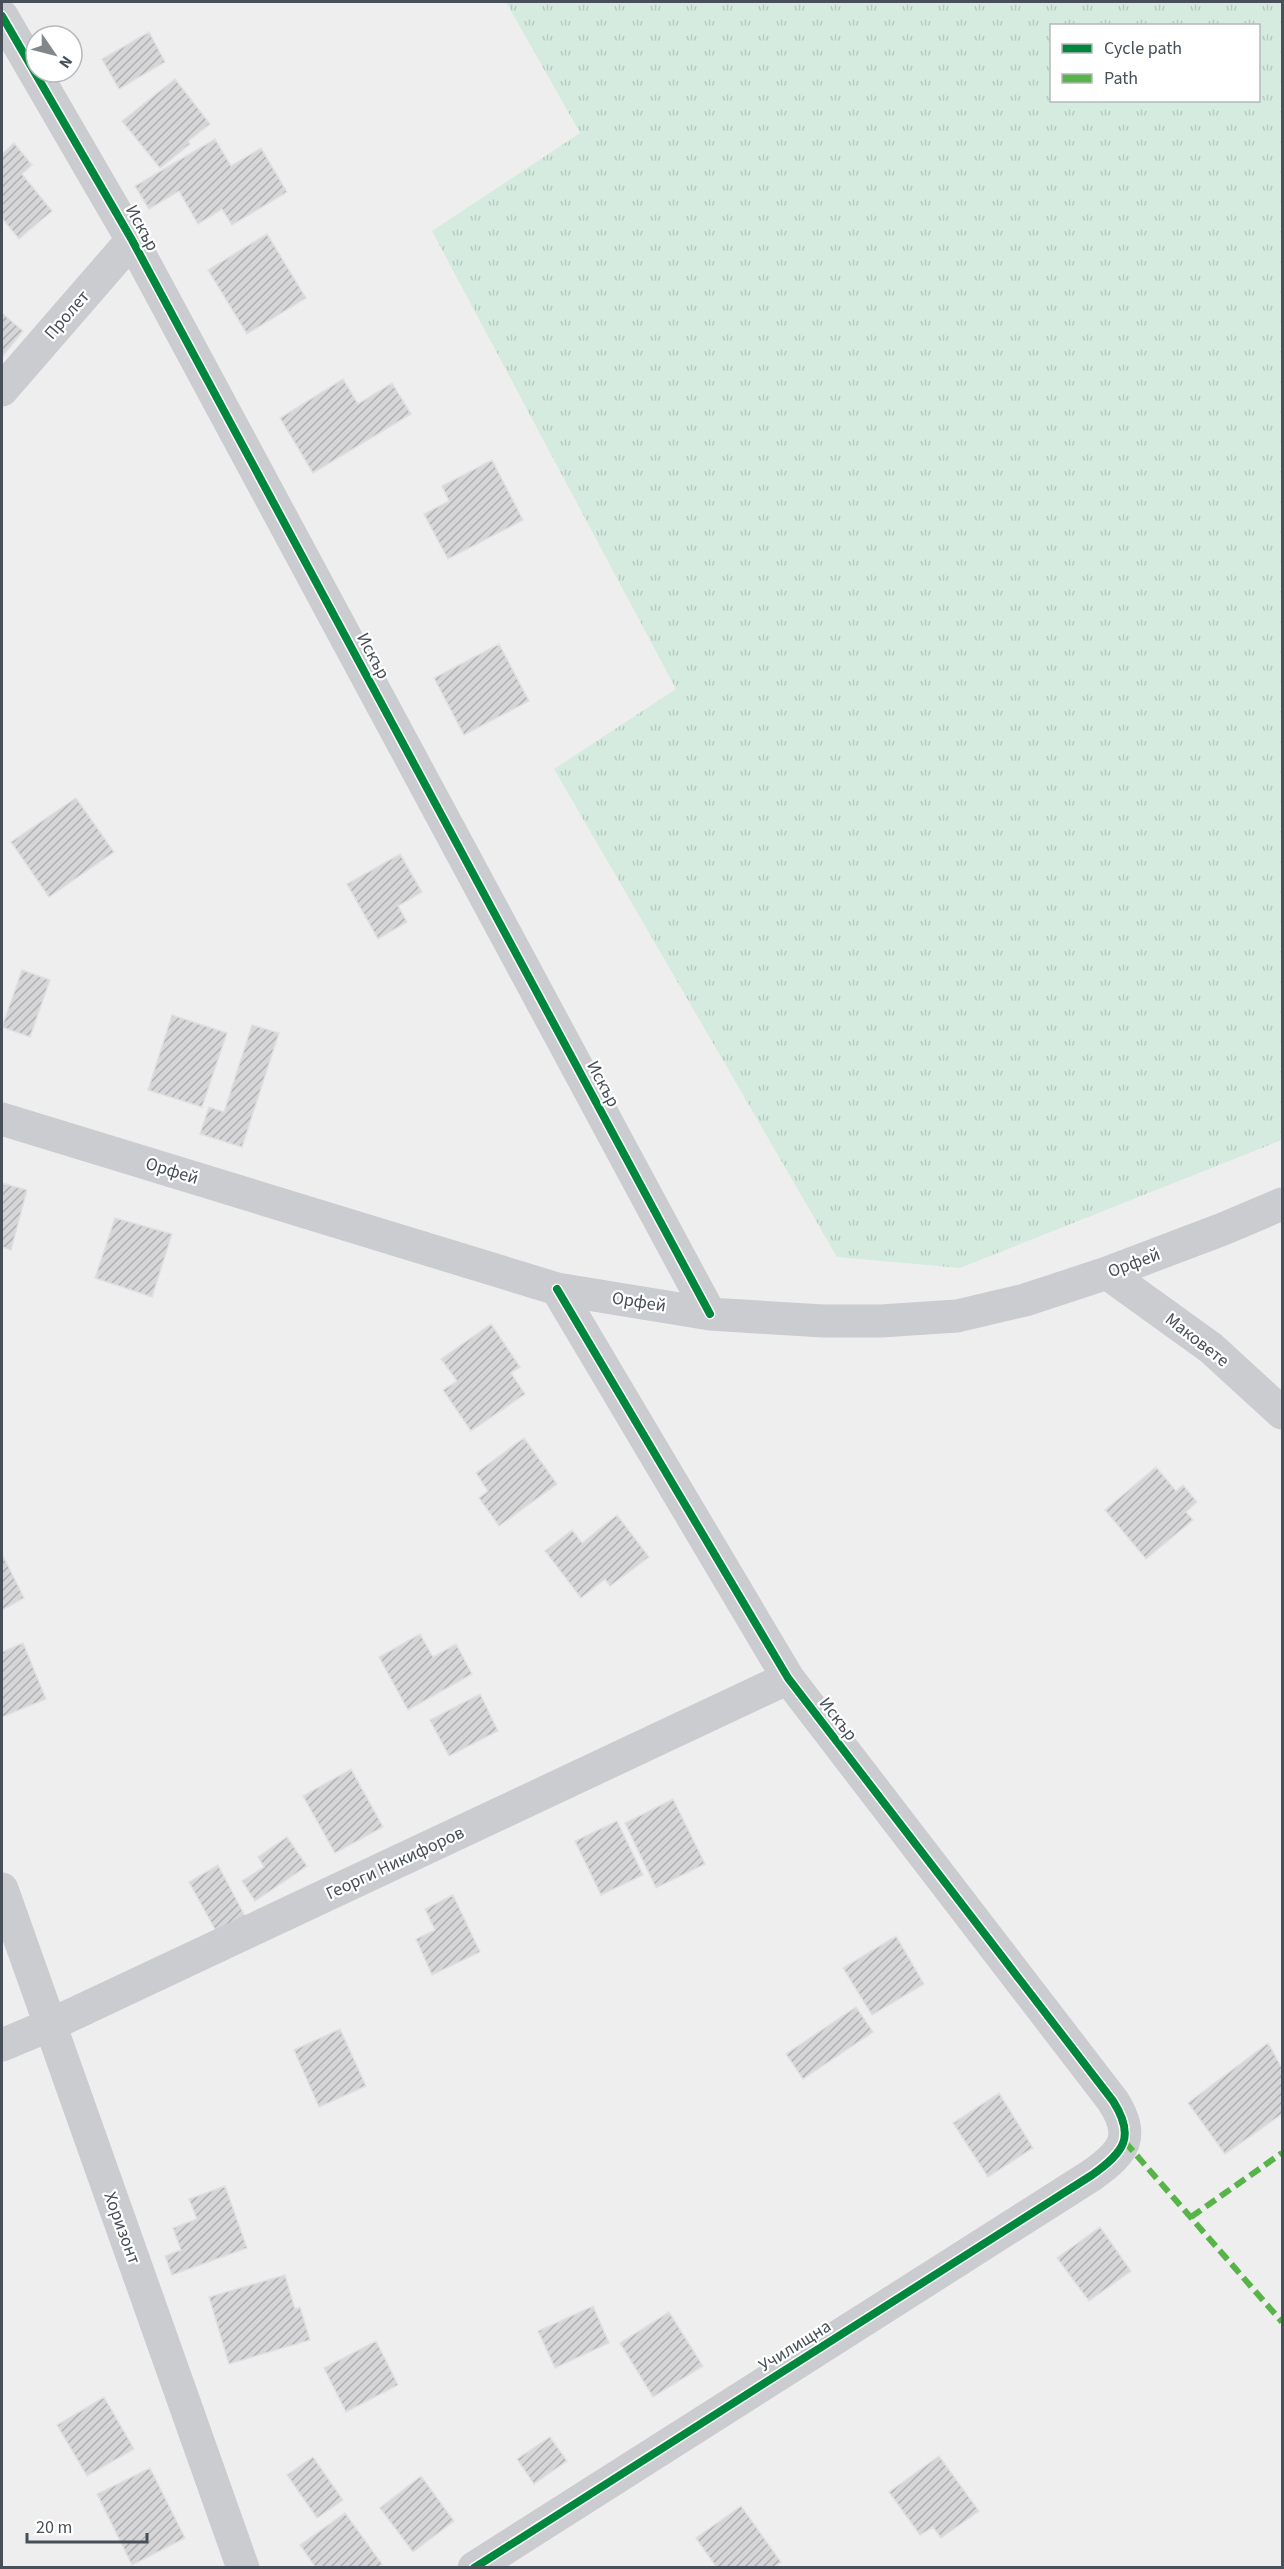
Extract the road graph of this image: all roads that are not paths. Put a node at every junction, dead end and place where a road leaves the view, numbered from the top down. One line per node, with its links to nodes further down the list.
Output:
1 (2, 16): 2 (street, Искър)
2 (132, 240): 3 (street, Пролет); 8 (street, Искър)
3 (2, 390)
4 (2, 1119): 7 (street, Орфей)
5 (1282, 1204): 6 (street, Орфей)
6 (1107, 1273): 8 (street, Орфей); 9 (street, Маковете)
7 (557, 1289): 8 (street, Орфей); 10 (street, Искър)
8 (710, 1314)
9 (1282, 1413)
10 (788, 1678): 12 (street, Георги Никифоров); 14 (street, Искър)
11 (2, 1889): 12 (street, Хоризонт)
12 (50, 2025): 13 (street, Георги Никифоров); 15 (street, Хоризонт)
13 (2, 2045)
14 (1125, 2142): 16 (street, Училищна)
15 (243, 2568)
16 (474, 2568)

